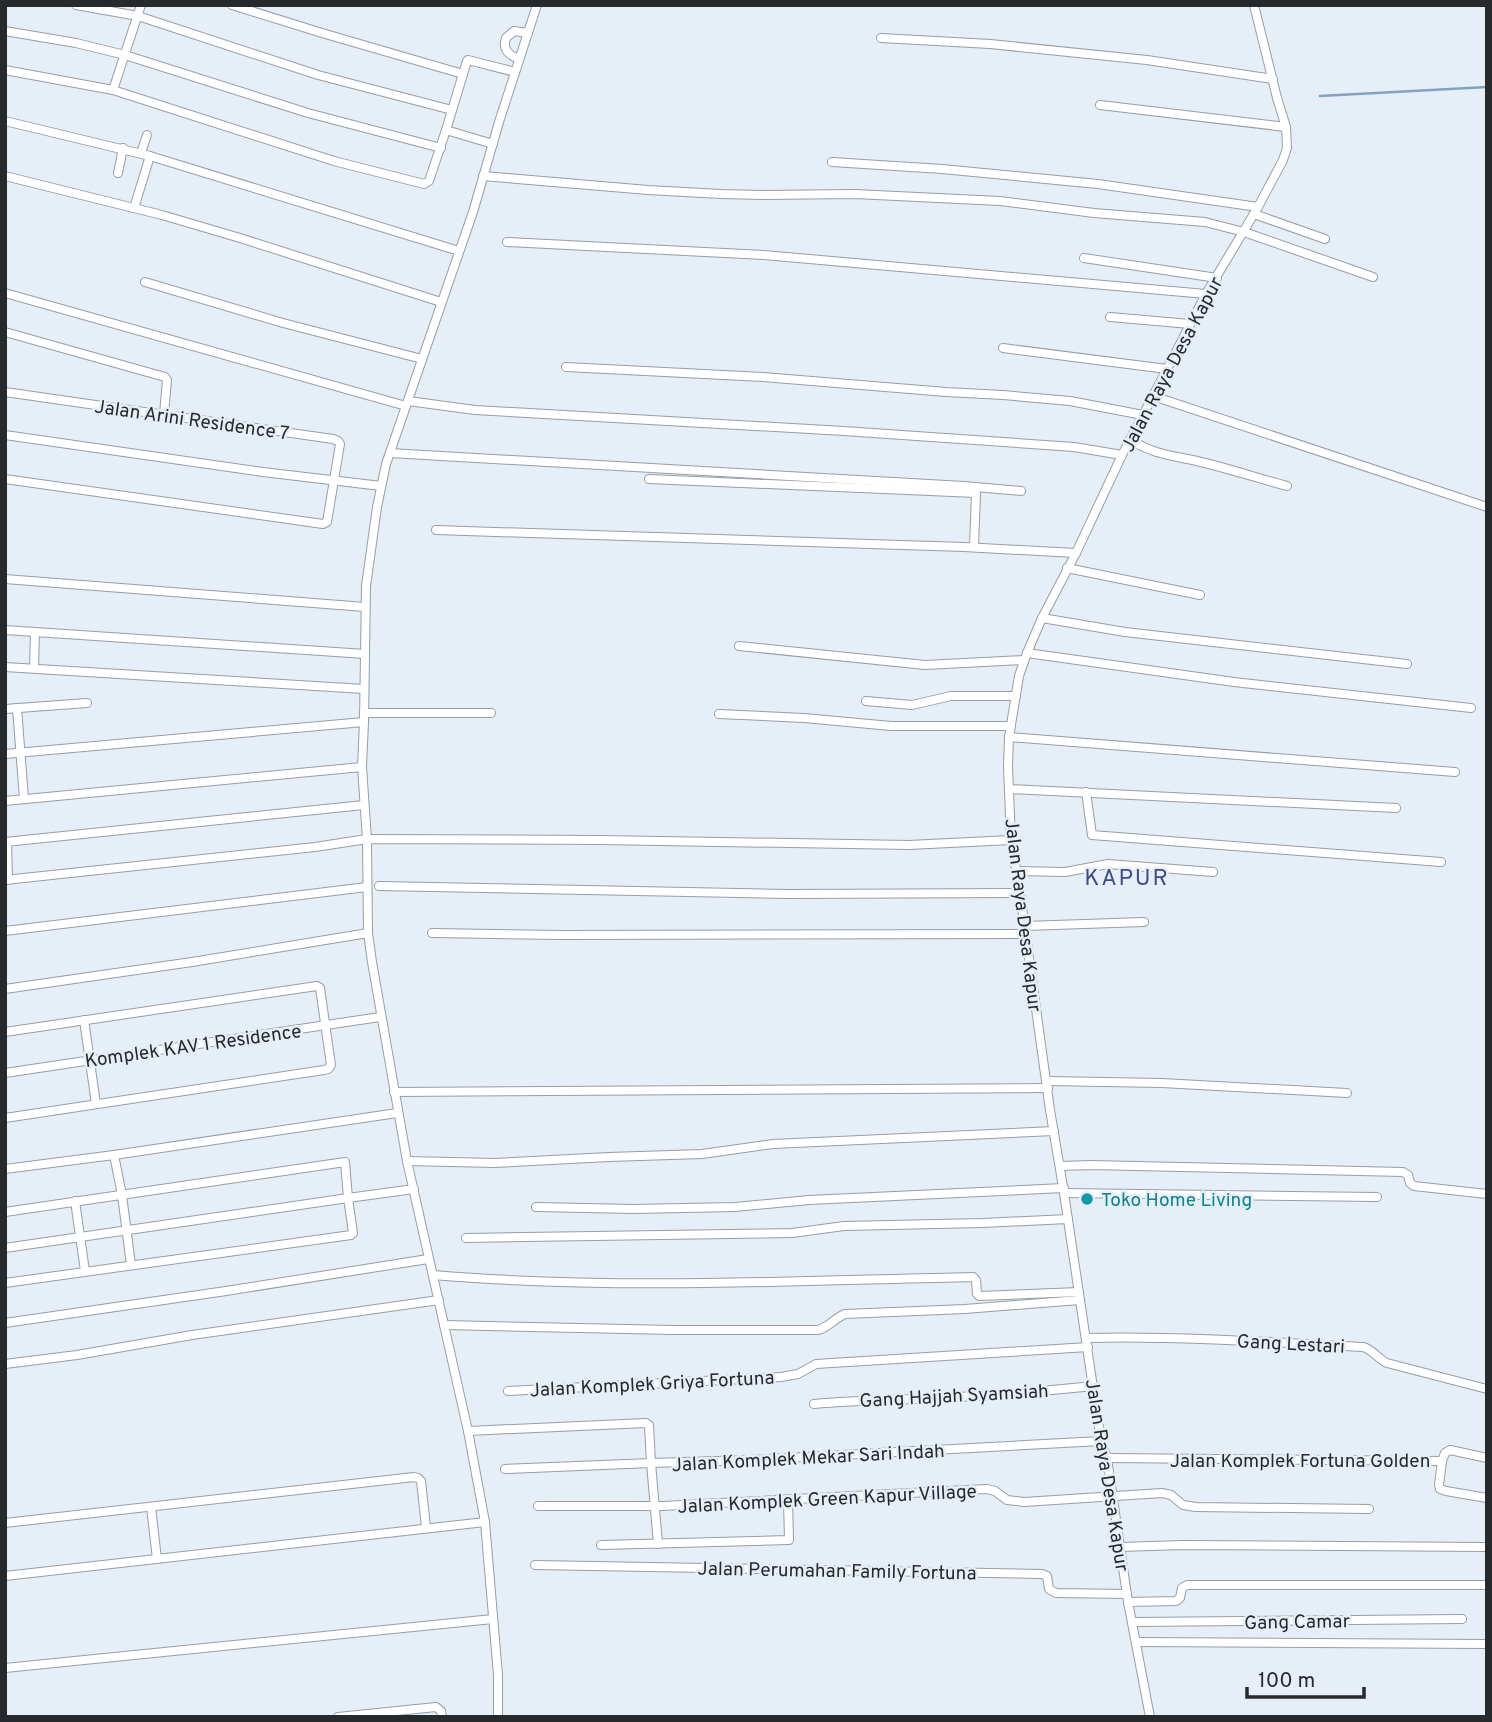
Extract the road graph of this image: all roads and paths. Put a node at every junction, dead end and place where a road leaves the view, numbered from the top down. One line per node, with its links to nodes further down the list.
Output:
1 (76, 5): 6 (street)
2 (141, 5): 6 (street)
3 (232, 5): 14 (street)
4 (537, 5): 8 (street)
5 (1254, 5): 15 (street, Jalan Raya Desa Kapur)
6 (138, 16): 10 (street); 18 (street)
7 (5, 31): 10 (street)
8 (528, 33): 11 (street); 11 (street)
9 (881, 38): 15 (street)
10 (125, 55): 16 (street); 25 (street)
11 (519, 59): 13 (street)
12 (5, 71): 16 (street)
13 (515, 72): 14 (street); 23 (street)
14 (463, 74): 18 (street)
15 (1273, 79): 20 (street, Jalan Raya Desa Kapur)
16 (113, 90): 25 (street)
17 (1100, 105): 20 (street)
18 (452, 110): 21 (street)
19 (5, 121): 24 (street)
20 (1286, 127): 32 (street, Jalan Raya Desa Kapur)
21 (446, 131): 23 (street); 25 (street)
22 (147, 135): 26 (street)
23 (492, 144): 30 (street)
24 (122, 148): 26 (street); 28 (street)
25 (441, 148)
26 (146, 154): 31 (street); 36 (street)
27 (832, 162): 32 (street)
28 (118, 173)
29 (5, 176): 31 (street)
30 (483, 176): 33 (street); 36 (street)
31 (134, 208): 43 (street)
32 (1256, 211): 33 (street, Jalan Raya Desa Kapur); 34 (street)
33 (1244, 232): 38 (street, Jalan Raya Desa Kapur); 39 (street)
34 (1325, 239)
35 (507, 242): 42 (street)
36 (459, 251): 43 (street)
37 (1084, 258): 38 (street)
38 (1216, 278): 42 (street, Jalan Raya Desa Kapur)
39 (1373, 278)
40 (145, 282): 48 (street)
41 (5, 293): 53 (street)
42 (1206, 295): 45 (street, Jalan Raya Desa Kapur)
43 (441, 302): 48 (street)
44 (1110, 317): 45 (street)
45 (1191, 324): 50 (street, Jalan Raya Desa Kapur)
46 (5, 332): 54 (street)
47 (1003, 348): 50 (street)
48 (422, 359): 53 (street)
49 (566, 367): 55 (street)
50 (1167, 369): 52 (street, Jalan Raya Desa Kapur)
51 (5, 392): 54 (street, Jalan Arini Residence 7)
52 (1153, 396): 55 (street, Jalan Raya Desa Kapur); 66 (street)
53 (407, 404): 58 (street); 59 (street)
54 (164, 414): 62 (street, Jalan Arini Residence 7)
55 (1143, 415): 57 (street, Jalan Raya Desa Kapur)
56 (5, 435): 62 (street)
57 (1130, 440): 59 (street, Jalan Raya Desa Kapur); 64 (street)
58 (390, 453): 63 (street); 65 (street)
59 (1122, 455): 69 (street, Jalan Raya Desa Kapur)
60 (649, 478): 68 (street)
61 (5, 480): 62 (street, Jalan Arini Residence 7)
62 (333, 481): 63 (street)
63 (381, 486): 73 (street)
64 (1287, 486)
65 (1021, 491)
66 (1487, 507)
67 (436, 530): 68 (street)
68 (974, 547): 69 (street)
69 (1076, 553): 70 (street, Jalan Raya Desa Kapur)
70 (1067, 568): 72 (street); 74 (street, Jalan Raya Desa Kapur)
71 (5, 579): 73 (street)
72 (1200, 595)
73 (365, 607): 78 (street)
74 (1042, 618): 79 (street, Jalan Raya Desa Kapur); 80 (street)
75 (5, 630): 76 (street)
76 (35, 632): 78 (street); 82 (street)
77 (739, 646): 79 (street)
78 (365, 654): 83 (street)
79 (1025, 657): 84 (street, Jalan Raya Desa Kapur); 88 (street)
80 (1407, 664)
81 (5, 667): 82 (street)
82 (34, 668): 83 (street)
83 (364, 689): 92 (street)
84 (1016, 696): 85 (street); 93 (street, Jalan Raya Desa Kapur)
85 (866, 701)
86 (87, 703): 87 (street)
87 (17, 708): 89 (street); 95 (street)
88 (1471, 708)
89 (5, 709)
90 (491, 713): 92 (street)
91 (719, 714): 93 (street)
92 (365, 717): 95 (street); 97 (street)
93 (1011, 726): 94 (street, Jalan Raya Desa Kapur)
94 (1009, 737): 98 (street); 99 (street, Jalan Raya Desa Kapur)
95 (20, 752): 96 (street); 101 (street)
96 (5, 754)
97 (362, 767): 101 (street); 103 (street)
98 (1455, 772)
99 (1009, 789): 100 (street); 106 (street, Jalan Raya Desa Kapur)
100 (1086, 792): 104 (street); 108 (street)
101 (24, 799): 102 (street)
102 (5, 801)
103 (364, 805): 105 (street); 107 (street)
104 (1396, 808)
105 (367, 839): 106 (street); 111 (street); 113 (street)
106 (1011, 840): 109 (street, Jalan Raya Desa Kapur)
107 (6, 842): 111 (street)
108 (1441, 862)
109 (1016, 871): 110 (street); 114 (street, Jalan Raya Desa Kapur)
110 (1213, 872)
111 (7, 880)
112 (379, 886): 114 (street)
113 (367, 887): 116 (street); 118 (street)
114 (1020, 893): 117 (street, Jalan Raya Desa Kapur)
115 (1144, 922): 117 (street)
116 (5, 930)
117 (1025, 930): 119 (street); 127 (street, Jalan Raya Desa Kapur)
118 (369, 933): 120 (street); 121 (street)
119 (432, 933)
120 (5, 989)
121 (380, 1017): 123 (street, Komplek KAV 1 Residence); 128 (street)
122 (83, 1020): 123 (street); 124 (street); 125 (street)
123 (325, 1026): 125 (street, Komplek KAV 1 Residence); 130 (street)
124 (5, 1032)
125 (89, 1061): 126 (street, Komplek KAV 1 Residence); 130 (street)
126 (5, 1073)
127 (1047, 1084): 128 (street); 129 (street); 133 (street, Jalan Raya Desa Kapur)
128 (394, 1091): 131 (street)
129 (1347, 1093)
130 (96, 1104): 132 (street)
131 (397, 1113): 134 (street); 135 (street)
132 (5, 1118)
133 (1054, 1131): 135 (street); 136 (street, Jalan Raya Desa Kapur)
134 (114, 1155): 137 (street); 141 (street)
135 (407, 1161): 138 (street)
136 (1060, 1166): 139 (street, Jalan Raya Desa Kapur); 140 (street)
137 (5, 1169)
138 (414, 1189): 143 (street); 152 (street)
139 (1064, 1191): 142 (street); 145 (street); 147 (street, Jalan Raya Desa Kapur)
140 (1487, 1194)
141 (122, 1195): 143 (street); 144 (street); 148 (street)
142 (1377, 1197)
143 (348, 1198): 148 (street); 153 (street)
144 (75, 1201): 146 (street); 149 (street)
145 (536, 1207)
146 (5, 1212)
147 (1068, 1220): 150 (street); 157 (street, Jalan Raya Desa Kapur)
148 (127, 1230): 149 (street); 153 (street)
149 (80, 1237): 151 (street); 154 (street)
150 (466, 1238)
151 (5, 1248)
152 (429, 1259): 155 (street); 159 (street)
153 (131, 1265): 154 (street)
154 (85, 1272): 156 (street)
155 (433, 1275): 157 (street); 158 (street)
156 (5, 1283)
157 (1080, 1296): 160 (street); 161 (street, Jalan Raya Desa Kapur)
158 (439, 1300): 160 (street); 162 (street)
159 (5, 1323)
160 (444, 1325): 167 (street)
161 (1087, 1342): 163 (street, Jalan Raya Desa Kapur); 164 (street, Gang Lestari); 165 (street, Jalan Komplek Griya Fortuna)
162 (5, 1364)
163 (1094, 1386): 166 (street, Gang Hajjah Syamsiah); 168 (street, Jalan Raya Desa Kapur)
164 (1487, 1389)
165 (508, 1391)
166 (814, 1404)
167 (468, 1431): 172 (street, Jalan Komplek Mekar Sari Indah); 181 (street)
168 (1101, 1441): 169 (street, Jalan Raya Desa Kapur); 172 (street, Jalan Komplek Mekar Sari Indah)
169 (1107, 1458): 171 (street, Jalan Komplek Fortuna Golden); 174 (street, Jalan Raya Desa Kapur)
170 (1487, 1458): 171 (street, Jalan Komplek Fortuna Golden)
171 (1442, 1461): 175 (street)
172 (651, 1464): 173 (street); 177 (street)
173 (505, 1469)
174 (1112, 1496): 176 (street, Jalan Komplek Green Kapur Village); 180 (street, Jalan Komplek Green Kapur Village); 187 (street, Jalan Raya Desa Kapur)
175 (1487, 1497)
176 (788, 1499): 177 (street, Jalan Komplek Green Kapur Village); 184 (street)
177 (656, 1505): 178 (street, Jalan Komplek Green Kapur Village); 184 (street)
178 (538, 1506)
179 (151, 1507): 182 (street); 183 (street); 188 (street)
180 (1369, 1509)
181 (485, 1522): 183 (street); 193 (street)
182 (5, 1523)
183 (426, 1527): 188 (street)
184 (658, 1544): 185 (street)
185 (601, 1545)
186 (1487, 1546): 187 (street)
187 (1120, 1547): 192 (street, Jalan Raya Desa Kapur)
188 (157, 1559): 190 (street)
189 (534, 1565): 192 (street, Jalan Perumahan Family Fortuna)
190 (5, 1576)
191 (1487, 1585): 192 (street)
192 (1127, 1598): 195 (street, Jalan Raya Desa Kapur)
193 (494, 1619): 198 (street); 201 (street)
194 (1462, 1619): 195 (street, Gang Camar)
195 (1133, 1622): 196 (street, Jalan Raya Desa Kapur)
196 (1136, 1642): 197 (street); 202 (street, Jalan Raya Desa Kapur)
197 (1487, 1644)
198 (5, 1668)
199 (338, 1717): 200 (street)
200 (442, 1717)
201 (498, 1717)
202 (1150, 1717)

